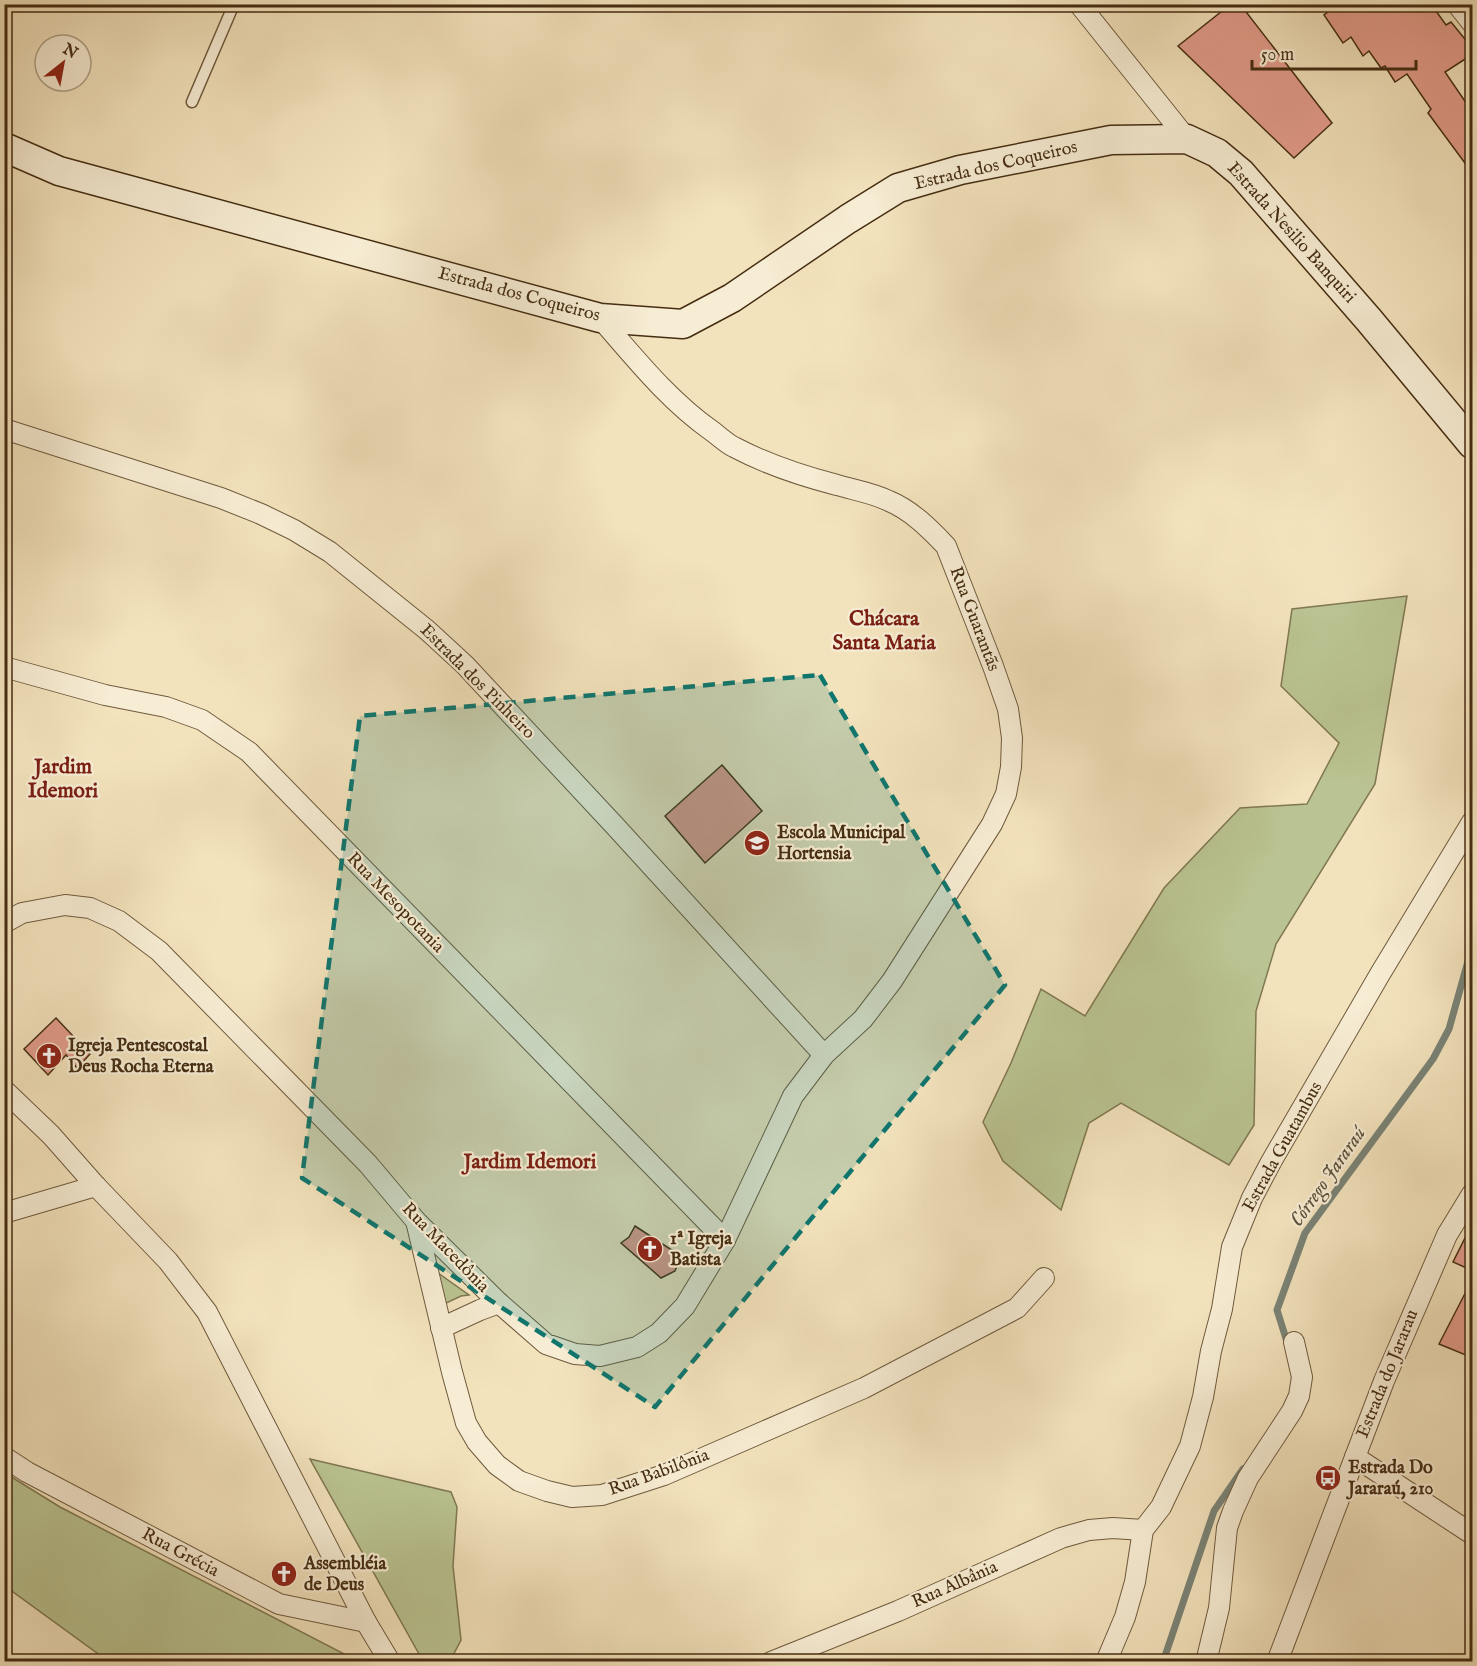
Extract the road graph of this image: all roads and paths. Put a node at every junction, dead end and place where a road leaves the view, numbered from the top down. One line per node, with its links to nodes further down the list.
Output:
1 (234, 4): 5 (lane)
2 (1079, 4): 6 (street, Estrada Nesilio Banquiri)
3 (1457, 4): 4 (street)
4 (1473, 23)
5 (192, 102)
6 (1187, 139): 8 (street, Estrada dos Coqueiros); 10 (street, Estrada Nesilio Banquiri)
7 (4, 147): 8 (street, Estrada dos Coqueiros)
8 (600, 318): 14 (street, Rua Guarantãs)
9 (4, 429): 14 (street, Estrada dos Pinheiro)
10 (1473, 444)
11 (4, 667): 20 (street, Rua Mesopotania)
12 (1473, 822): 27 (street, Estrada Guatambus)
13 (4, 923): 19 (street, Rua Macedônia)
14 (824, 1055): 20 (street, Rua Macedônia)
15 (4, 1090): 16 (street)
16 (96, 1186): 18 (street); 29 (street)
17 (1473, 1194): 26 (street, Estrada do Jararau)
18 (4, 1213)
19 (416, 1221): 22 (street, Rua Macedônia); 23 (street, Rua Babilônia)
20 (725, 1240): 22 (street, Rua Macedônia)
21 (1044, 1278): 23 (street, Rua Babilônia)
22 (499, 1304): 23 (street)
23 (441, 1328)
24 (1294, 1342): 33 (street)
25 (4, 1457): 29 (street, Rua Grécia)
26 (1355, 1457): 28 (street); 34 (street, Estrada do Jararau)
27 (1143, 1530): 31 (street, Rua Albânia); 32 (street)
28 (1473, 1534)
29 (366, 1622): 30 (street)
30 (390, 1662)
31 (771, 1662)
32 (1106, 1662)
33 (1206, 1662)
34 (1277, 1662)

